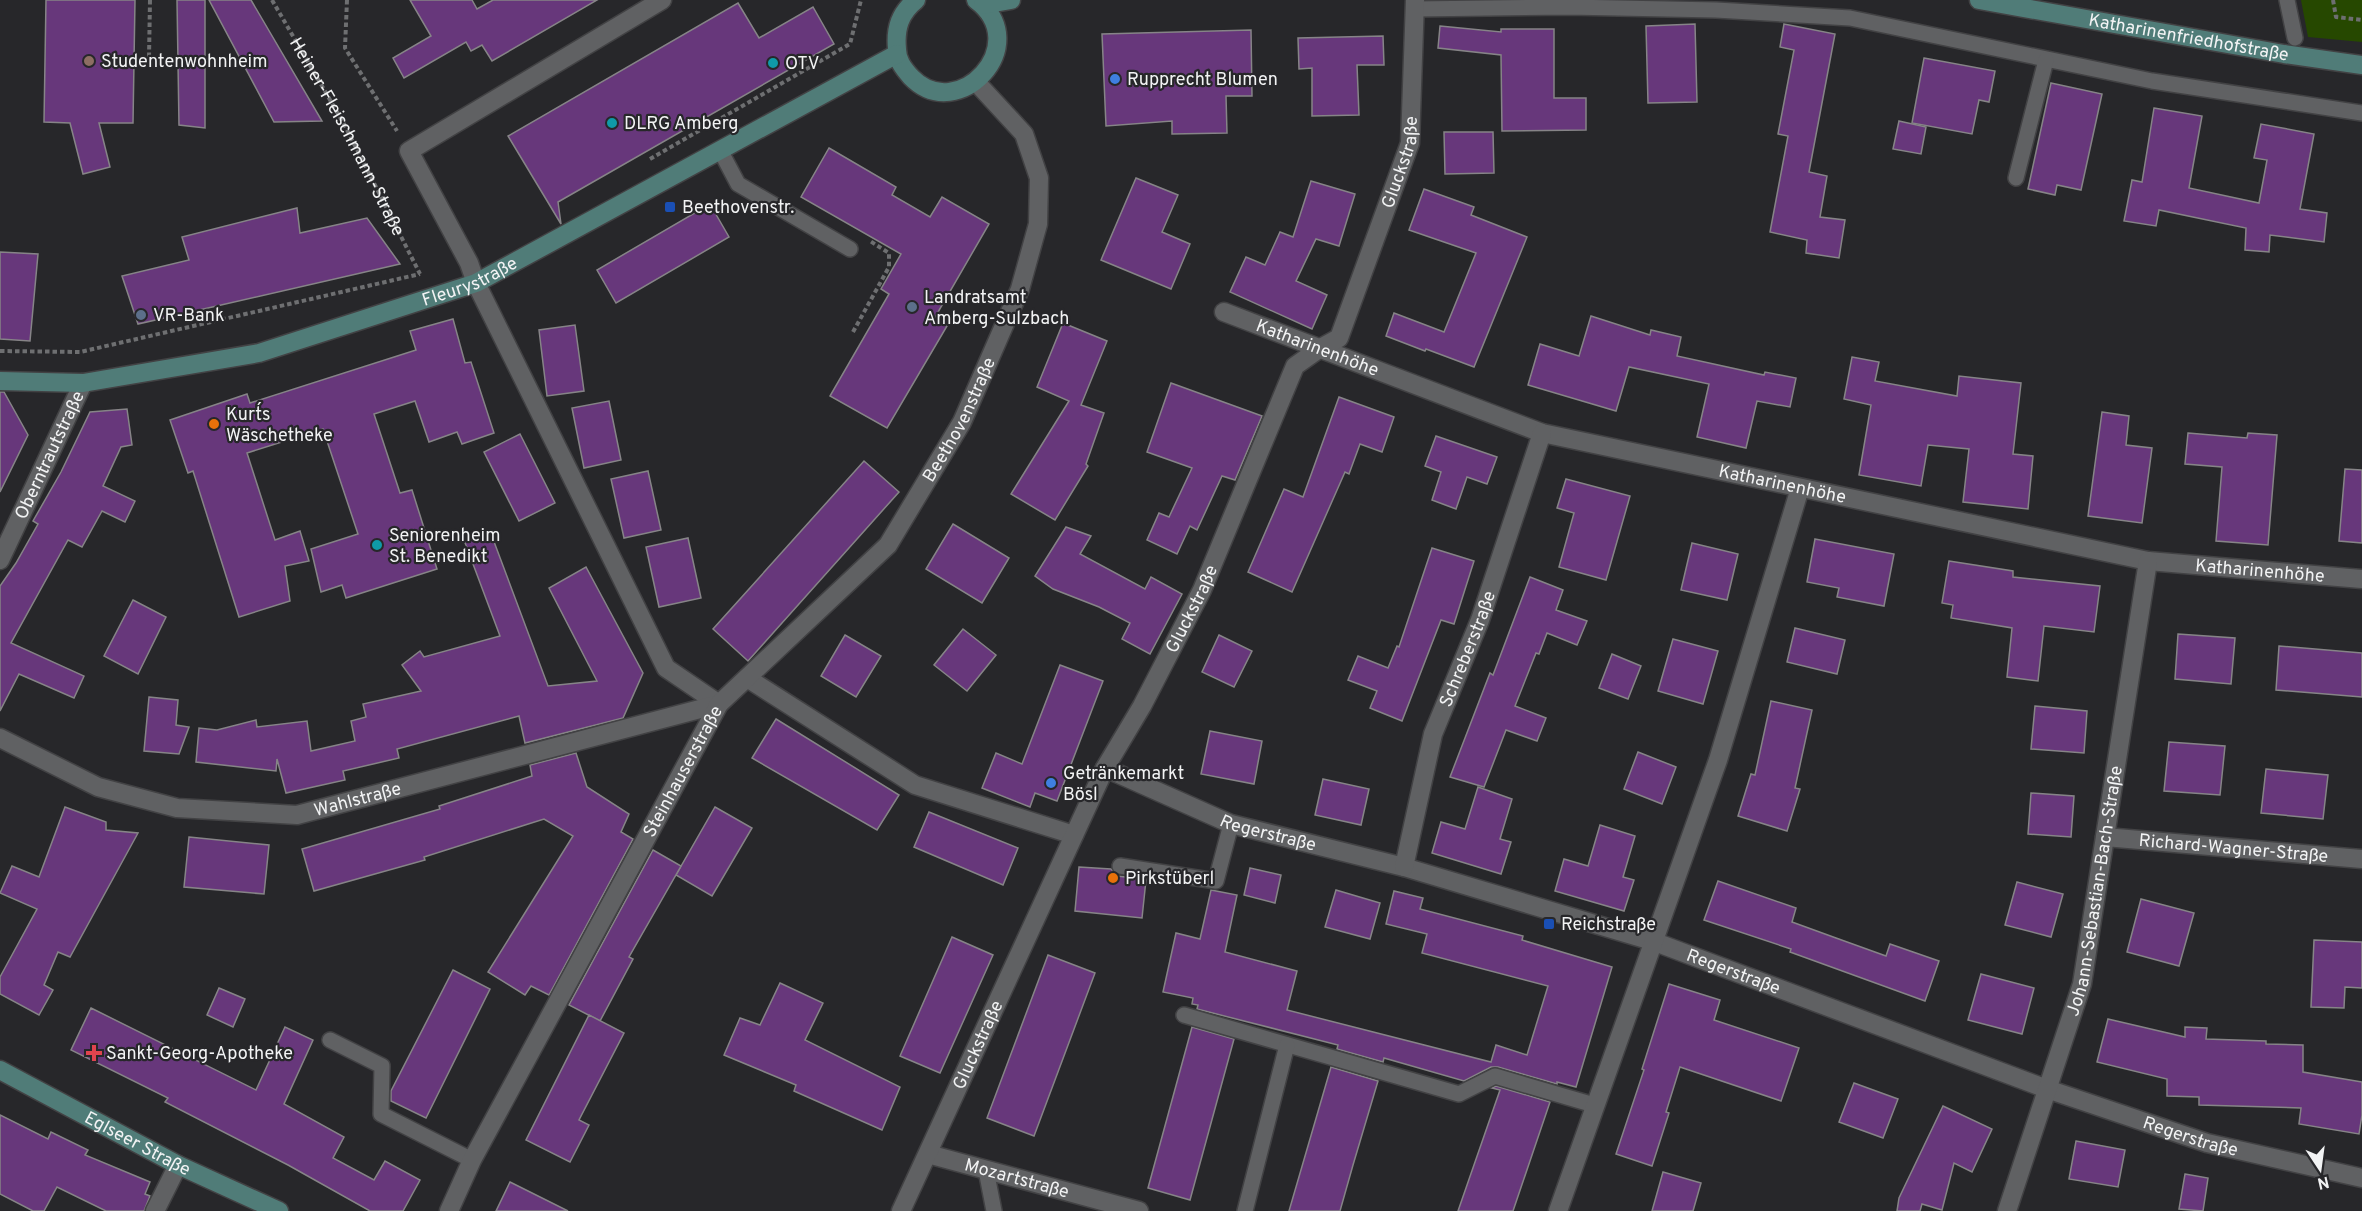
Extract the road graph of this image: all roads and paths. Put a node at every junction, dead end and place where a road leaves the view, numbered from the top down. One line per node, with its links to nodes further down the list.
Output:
1 (150, 0): 16 (path)
2 (272, 0): 27 (path, Heiner-Fleischmann-Straße)
3 (347, 0): 23 (path)
4 (662, 0): 23 (street)
5 (916, 0): 15 (street)
6 (1011, 0): 10 (street)
7 (1980, 0): 18 (street, Katharinenfriedhofstraße)
8 (2287, 0): 13 (lane)
9 (2333, 0): 12 (path)
10 (980, 3): 20 (street)
11 (1415, 4): 17 (lane); 31 (street, Gluckstraße)
12 (2362, 20)
13 (2295, 38)
14 (850, 44): 19 (path)
15 (897, 54): 19 (street, Fleurystraße); 20 (street)
16 (179, 59)
17 (2046, 60): 21 (lane); 24 (lane)
18 (2362, 65)
19 (860, 73): 22 (street, Fleurystraße)
20 (976, 82): 39 (street, Beethovenstraße)
21 (2362, 113)
22 (720, 150): 26 (lane); 28 (street, Fleurystraße)
23 (409, 151): 28 (street)
24 (2016, 177)
25 (869, 241): 30 (path)
26 (850, 249)
27 (420, 274)
28 (476, 283): 33 (street, Fleurystraße); 40 (street, Steinhauserstraße)
29 (1224, 312): 31 (street, Katharinenhöhe)
30 (853, 332)
31 (1319, 349): 34 (street, Katharinenhöhe); 42 (street, Gluckstraße)
32 (0, 381): 33 (street, Fleurystraße)
33 (83, 383): 36 (street, Oberntrautstraße)
34 (1542, 434): 35 (street, Katharinenhöhe); 48 (street, Schreberstraße)
35 (1800, 488): 37 (street, Katharinenhöhe); 49 (street)
36 (0, 560)
37 (2148, 561): 38 (street, Katharinenhöhe); 45 (street, Johann-Sebastian-Bach-Straße)
38 (2362, 579)
39 (747, 678): 40 (street, Beethovenstraße); 44 (street)
40 (719, 704): 41 (street, Wahlstraße); 57 (street, Steinhauserstraße)
41 (0, 738)
42 (1105, 768): 43 (street, Regerstraße); 44 (street, Gluckstraße)
43 (1232, 824): 47 (lane); 48 (street, Regerstraße)
44 (1074, 836): 56 (street, Gluckstraße)
45 (2105, 837): 46 (street, Richard-Wagner-Straße); 54 (street, Johann-Sebastian-Bach-Straße)
46 (2362, 859)
47 (1120, 866)
48 (1404, 867): 49 (street, Regerstraße)
49 (1655, 942): 54 (street, Regerstraße); 55 (street)
50 (1184, 1015): 52 (lane)
51 (330, 1040): 57 (lane)
52 (1287, 1045): 55 (lane); 67 (lane)
53 (0, 1070): 58 (street, Eglseer Straße)
54 (2047, 1089): 60 (street, Regerstraße); 69 (street, Johann-Sebastian-Bach-Straße)
55 (1594, 1105): 68 (street)
56 (928, 1154): 59 (street, Mozartstraße); 64 (street, Gluckstraße)
57 (472, 1160): 63 (street, Steinhauserstraße)
58 (178, 1165): 61 (street); 62 (street, Eglseer Straße)
59 (986, 1170): 65 (lane); 66 (street, Mozartstraße)
60 (2362, 1178)
61 (155, 1211)
62 (279, 1211)
63 (449, 1211)
64 (902, 1211)
65 (994, 1211)
66 (1139, 1211)
67 (1245, 1211)
68 (1558, 1211)
69 (2007, 1211)

